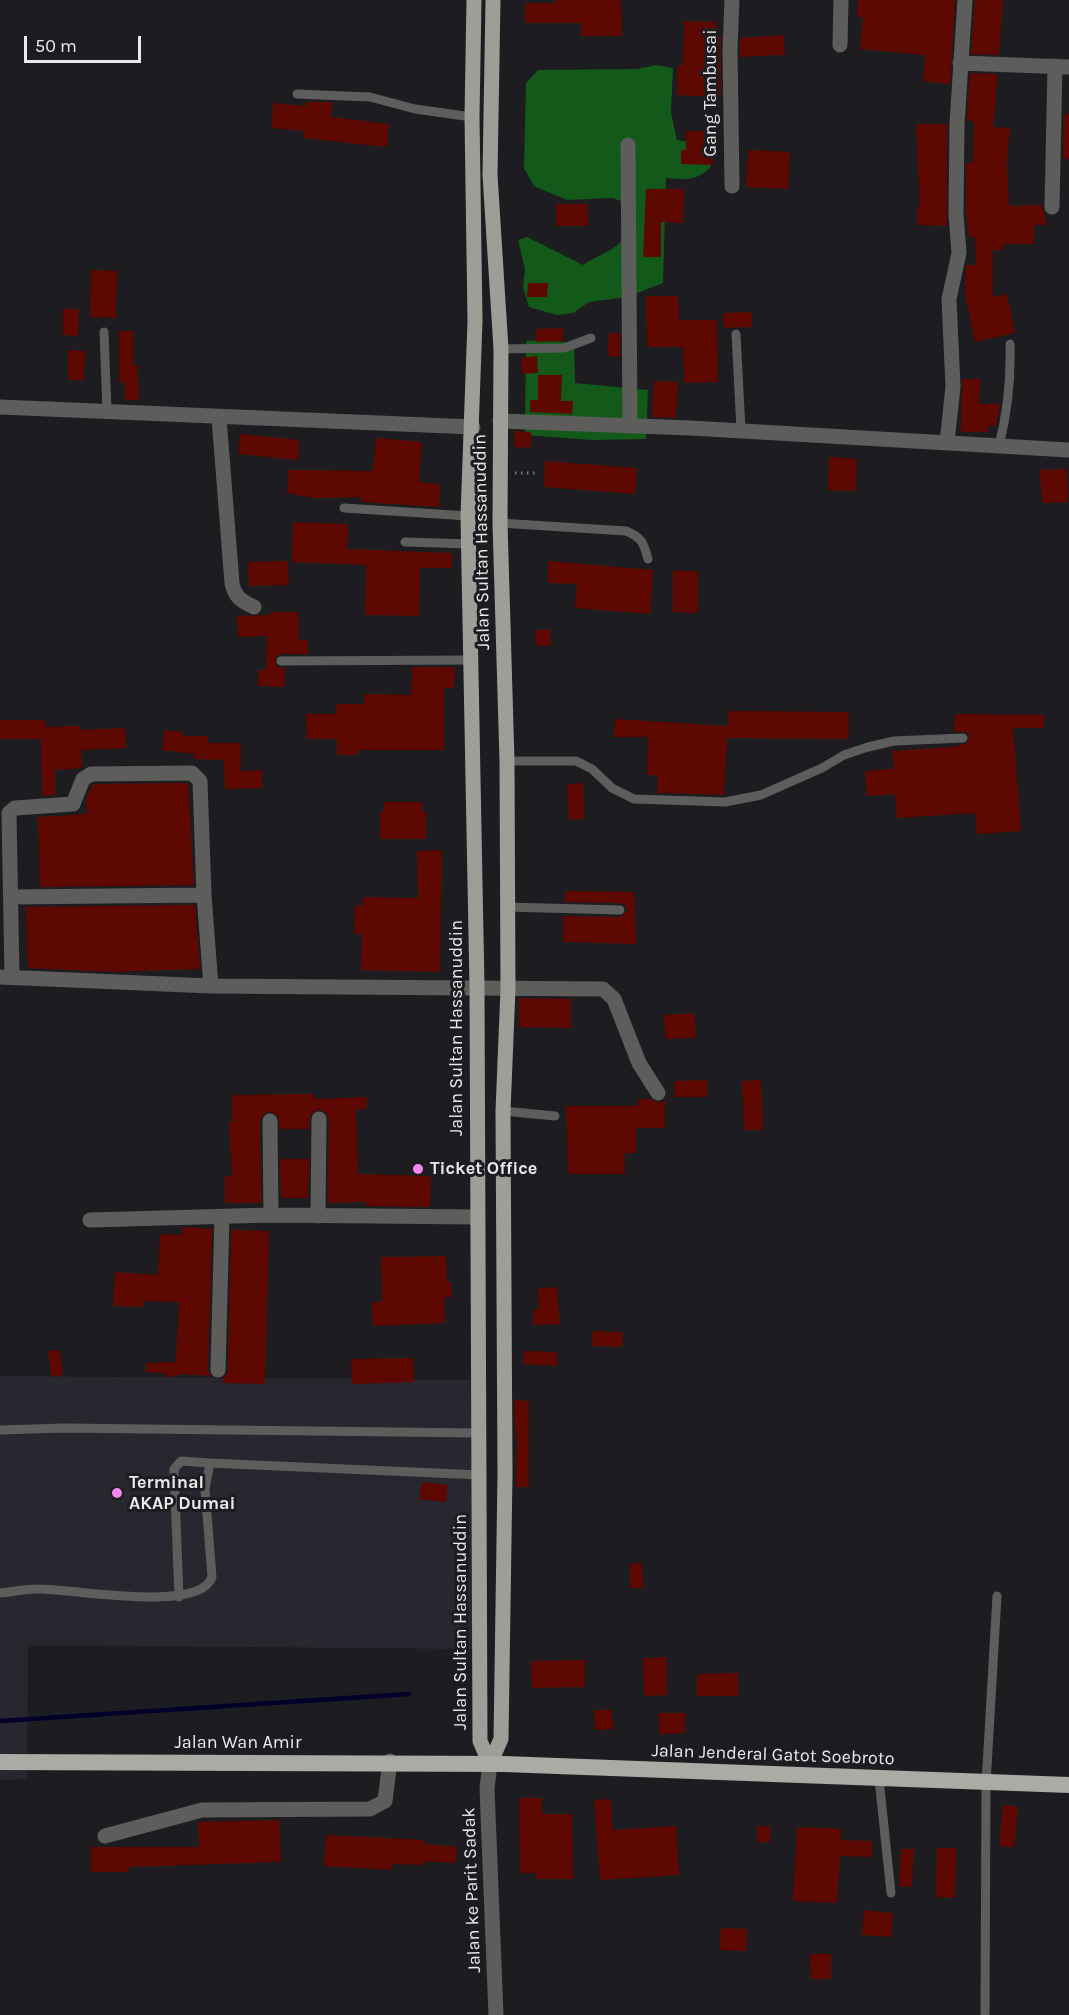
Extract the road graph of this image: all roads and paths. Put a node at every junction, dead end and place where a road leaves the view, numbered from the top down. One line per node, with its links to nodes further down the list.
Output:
1 (474, 0): 10 (main road, Jalan Sultan Hassanuddin)
2 (493, 0): 15 (main road, Jalan Sultan Hassanuddin)
3 (732, 0): 12 (street, Gang Tambusai)
4 (841, 0): 6 (street)
5 (965, 0): 7 (street)
6 (840, 45)
7 (960, 63): 8 (street); 28 (street)
8 (1062, 67): 13 (street)
9 (297, 94): 10 (lane)
10 (472, 117): 14 (main road, Jalan Sultan Hassanuddin)
11 (628, 145): 25 (street)
12 (732, 186)
13 (1052, 207)
14 (475, 321): 15 (main road); 26 (main road, Jalan Sultan Hassanuddin)
15 (500, 322): 20 (main road, Jalan Sultan Hassanuddin)
16 (104, 333): 22 (lane)
17 (736, 334): 27 (lane)
18 (591, 338): 20 (lane)
19 (1010, 344): 29 (lane)
20 (501, 349): 24 (main road, Jalan Sultan Hassanuddin)
21 (0, 407): 22 (street)
22 (107, 412): 23 (street)
23 (219, 418): 26 (street); 39 (street)
24 (500, 421): 25 (street); 32 (main road, Jalan Sultan Hassanuddin)
25 (630, 425): 27 (street)
26 (473, 427): 34 (main road, Jalan Sultan Hassanuddin)
27 (741, 430): 28 (street)
28 (947, 442): 29 (street)
29 (999, 445): 30 (street)
30 (1069, 450)
31 (538, 473): 32 (path)
32 (499, 474): 35 (main road, Jalan Sultan Hassanuddin)
33 (344, 508): 34 (lane)
34 (468, 516): 37 (main road, Jalan Sultan Hassanuddin)
35 (500, 523): 38 (lane); 43 (main road, Jalan Sultan Hassanuddin)
36 (405, 542): 37 (lane)
37 (470, 544): 40 (main road, Jalan Sultan Hassanuddin)
38 (648, 559)
39 (254, 607)
40 (473, 660): 41 (lane); 50 (main road, Jalan Sultan Hassanuddin)
41 (281, 661)
42 (963, 738): 43 (lane)
43 (507, 761): 46 (main road, Jalan Sultan Hassanuddin)
44 (204, 895): 45 (street); 45 (street); 49 (street)
45 (11, 897): 48 (street)
46 (506, 907): 47 (lane); 51 (main road, Jalan Sultan Hassanuddin)
47 (620, 910)
48 (6, 977): 49 (street)
49 (211, 986): 50 (street)
50 (477, 987): 51 (street); 60 (main road, Jalan Sultan Hassanuddin)
51 (508, 989): 52 (street); 53 (main road, Jalan Sultan Hassanuddin)
52 (658, 1093)
53 (503, 1111): 54 (lane); 64 (main road, Jalan Sultan Hassanuddin)
54 (555, 1116)
55 (320, 1119): 58 (street)
56 (270, 1121): 57 (street)
57 (272, 1215): 58 (street); 59 (street)
58 (318, 1216): 60 (street)
59 (222, 1217): 61 (street); 62 (street)
60 (476, 1217): 65 (main road, Jalan Sultan Hassanuddin)
61 (90, 1220)
62 (218, 1370)
63 (0, 1430): 65 (lane)
64 (504, 1431): 65 (main road); 67 (main road, Jalan Sultan Hassanuddin)
65 (479, 1433): 68 (main road, Jalan Sultan Hassanuddin)
66 (210, 1464): 68 (lane); 71 (lane); 71 (lane)
67 (505, 1474): 68 (main road); 74 (main road, Jalan Sultan Hassanuddin)
68 (480, 1475): 74 (main road, Jalan Sultan Hassanuddin)
69 (0, 1593): 71 (lane)
70 (997, 1596): 76 (lane)
71 (179, 1597)
72 (390, 1761): 73 (highway, Jalan Wan Amir); 74 (highway, Jalan Wan Amir); 78 (street)
73 (0, 1762)
74 (483, 1764): 75 (highway, Jalan Jenderal Gatot Soebroto); 80 (street, Jalan ke Parit Sadak)
75 (879, 1779): 76 (highway, Jalan Jenderal Gatot Soebroto); 79 (lane)
76 (986, 1784): 77 (highway, Jalan Jenderal Gatot Soebroto); 81 (lane)
77 (1069, 1785)
78 (105, 1836)
79 (891, 1893)
80 (496, 2015)
81 (984, 2015)

